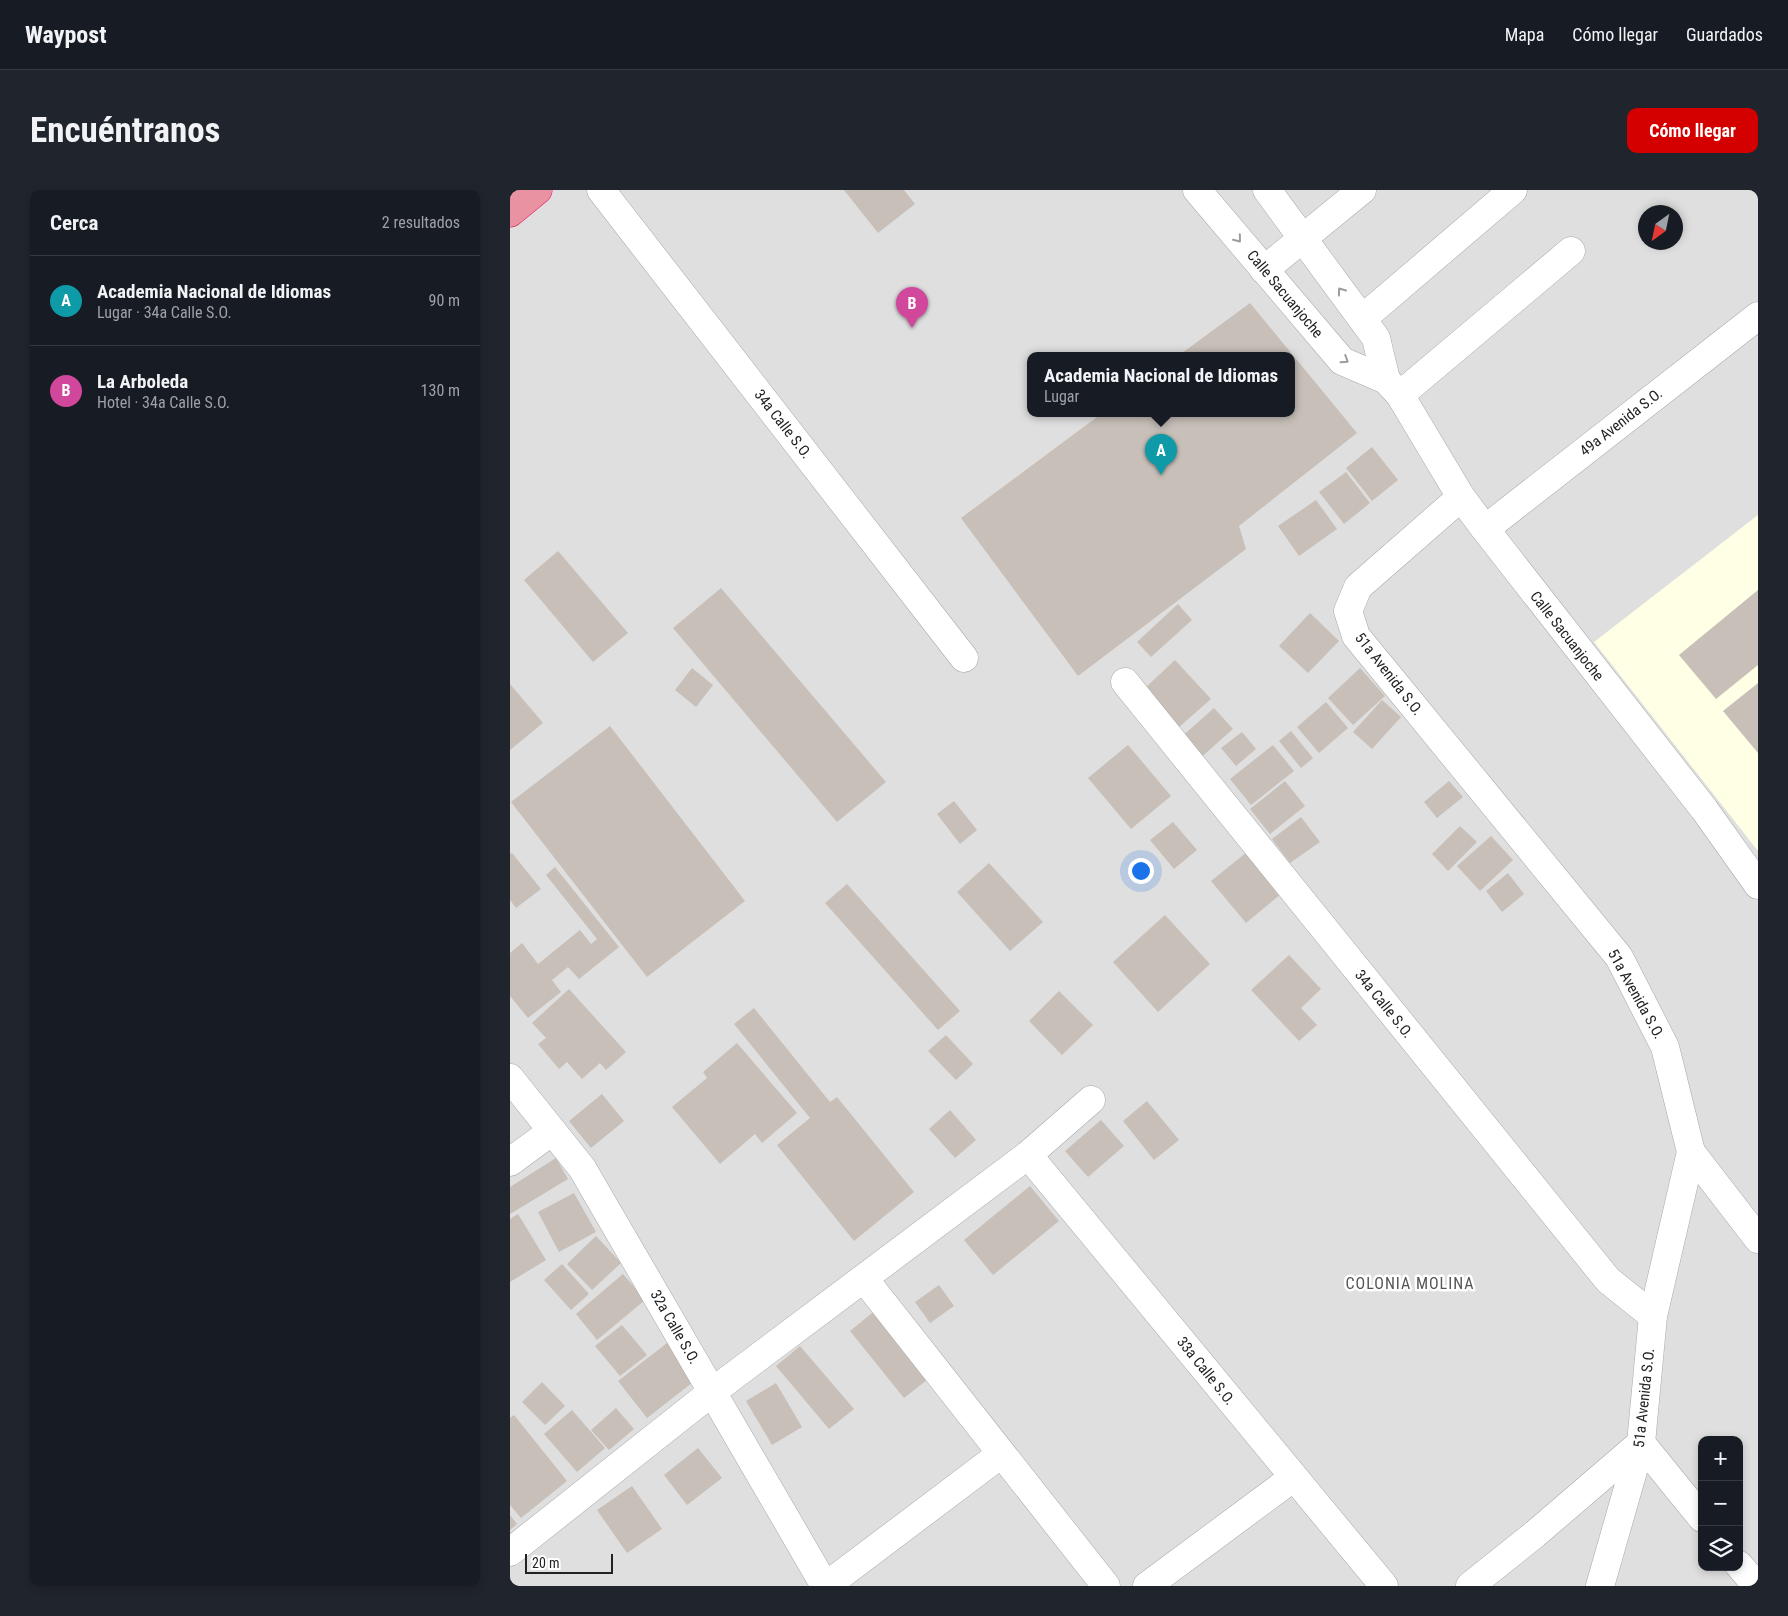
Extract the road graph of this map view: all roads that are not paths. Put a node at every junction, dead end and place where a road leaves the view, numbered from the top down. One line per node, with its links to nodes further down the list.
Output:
1 (538, 190): 7 (highway)
2 (601, 190): 16 (street, 34a Calle S.O.)
3 (1197, 190): 10 (street, Calle Sacuanjoche, one-way to 10)
4 (1267, 190): 8 (street, Calle Sacuanjoche)
5 (1362, 190): 8 (street)
6 (1513, 190): 12 (street)
7 (510, 213)
8 (1303, 240): 10 (street); 12 (street, Calle Sacuanjoche, one-way to 8)
9 (1570, 251): 13 (street)
10 (1264, 270): 13 (street, Calle Sacuanjoche, one-way to 13)
11 (1758, 316): 15 (street, 49a Avenida S.O.)
12 (1362, 319): 13 (street, Calle Sacuanjoche)
13 (1393, 387): 14 (street, Calle Sacuanjoche)
14 (1462, 497): 15 (street, Calle Sacuanjoche); 22 (street, 51a Avenida S.O.)
15 (1485, 529): 18 (street, Calle Sacuanjoche)
16 (964, 658)
17 (1125, 682): 27 (street, 34a Calle S.O.)
18 (1758, 885)
19 (510, 1078): 21 (street, 32a Calle S.O.)
20 (1091, 1100): 23 (street)
21 (552, 1131): 24 (street); 28 (street, 32a Calle S.O.)
22 (1691, 1152): 25 (street); 27 (street, 51a Avenida S.O.)
23 (1028, 1155): 26 (street); 31 (street, 33a Calle S.O.)
24 (510, 1162)
25 (1758, 1239)
26 (865, 1280): 28 (street); 30 (street)
27 (1652, 1316): 29 (street, 51a Avenida S.O.)
28 (712, 1392): 33 (street); 35 (street, 32a Calle S.O.)
29 (1641, 1443): 32 (street); 39 (street); 40 (street, 51a Avenida S.O.)
30 (1000, 1454): 35 (street); 36 (street)
31 (1294, 1478): 37 (street); 38 (street, 33a Calle S.O.)
32 (1698, 1513)
33 (510, 1552)
34 (1743, 1570): 41 (street)
35 (825, 1586)
36 (1106, 1586)
37 (1147, 1586)
38 (1384, 1586)
39 (1470, 1586)
40 (1600, 1586)
41 (1757, 1586)

